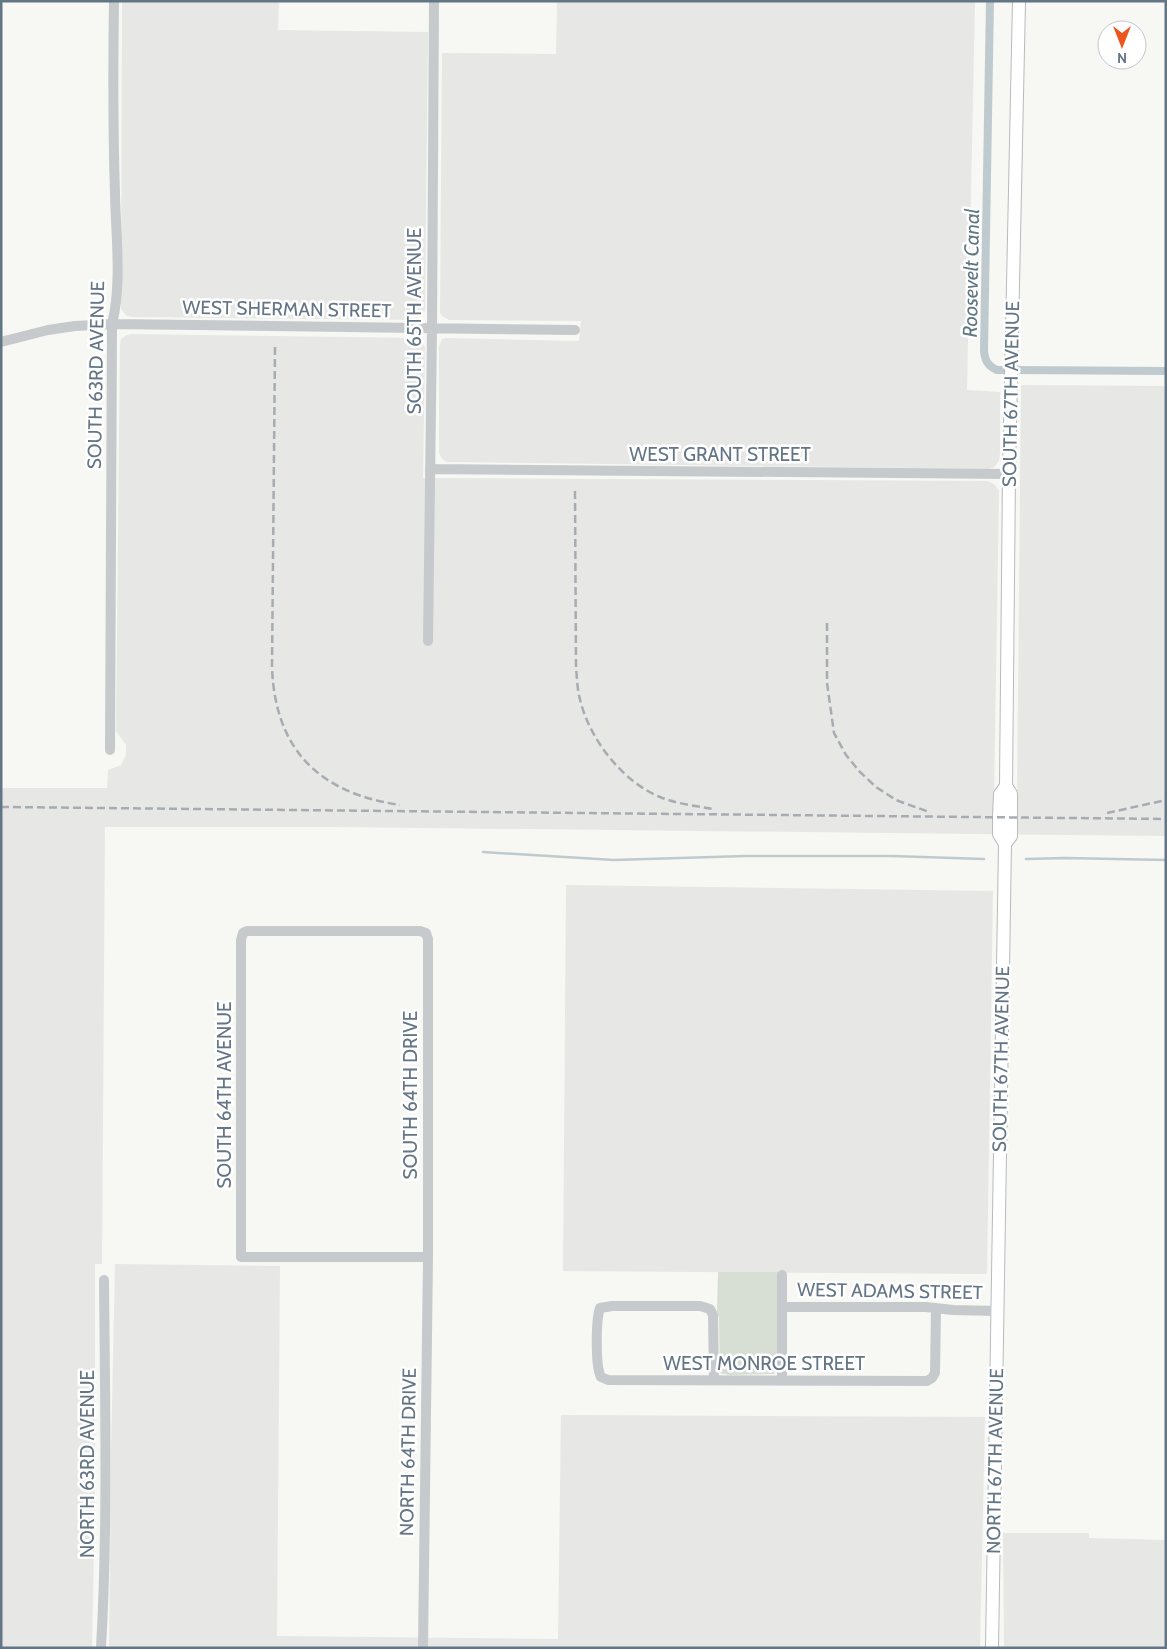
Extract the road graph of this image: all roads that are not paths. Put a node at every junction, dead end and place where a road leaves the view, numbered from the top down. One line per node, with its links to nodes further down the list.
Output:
1 (114, 1): 4 (street, SOUTH 63RD AVENUE)
2 (434, 1): 5 (street, SOUTH 65TH AVENUE)
3 (1019, 1): 9 (main road, SOUTH 67TH AVENUE)
4 (112, 324): 5 (street, WEST SHERMAN STREET); 7 (street, WEST SHERMAN STREET); 11 (street, SOUTH 63RD AVENUE)
5 (432, 328): 6 (street, WEST SHERMAN STREET); 8 (street, SOUTH 65TH AVENUE)
6 (575, 330)
7 (1, 342)
8 (430, 469): 9 (street, WEST GRANT STREET); 10 (street, SOUTH 65TH AVENUE)
9 (1009, 474): 14 (main road, SOUTH 67TH AVENUE)
10 (428, 641)
11 (110, 750)
12 (426, 933): 13 (street, SOUTH 64TH DRIVE); 13 (street, SOUTH 64TH AVENUE)
13 (428, 1257): 23 (street, NORTH 64TH DRIVE)
14 (998, 1273): 19 (main road, NORTH 67TH AVENUE)
15 (782, 1275): 17 (street)
16 (104, 1280): 22 (street, NORTH 63RD AVENUE)
17 (782, 1307): 18 (street, WEST ADAMS STREET); 21 (street)
18 (936, 1308): 19 (street, WEST ADAMS STREET); 21 (street, WEST MONROE STREET)
19 (997, 1311): 24 (main road, NORTH 67TH AVENUE)
20 (714, 1380): 20 (street, WEST MONROE STREET); 21 (street, WEST MONROE STREET)
21 (782, 1380)
22 (101, 1648)
23 (423, 1648)
24 (992, 1648)

